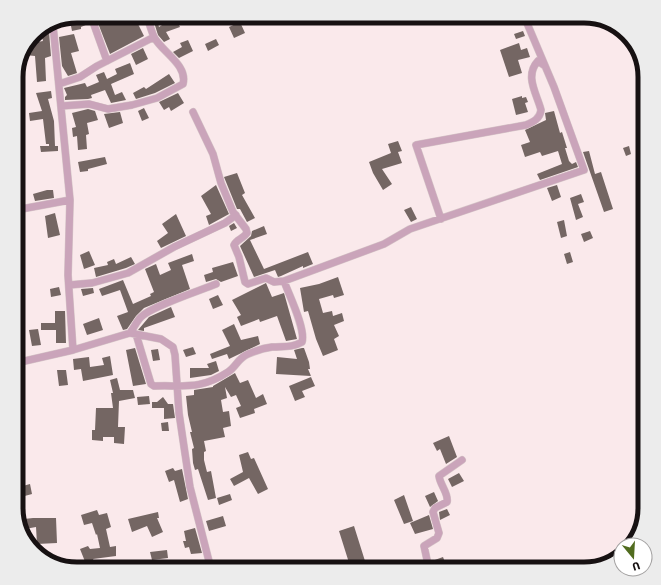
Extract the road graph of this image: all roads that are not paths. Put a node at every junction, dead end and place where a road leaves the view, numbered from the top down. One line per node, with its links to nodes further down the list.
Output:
1 (93, 23): 6 (street)
2 (149, 23): 5 (street)
3 (527, 23): 7 (street)
4 (53, 28): 8 (street)
5 (154, 37): 6 (street); 9 (street)
6 (108, 60): 8 (street)
7 (545, 66): 14 (street); 14 (street)
8 (59, 84): 9 (street)
9 (61, 106): 11 (street)
10 (193, 112): 13 (street)
11 (70, 200): 12 (street); 17 (street)
12 (23, 209)
13 (236, 215): 15 (street); 17 (street)
14 (441, 219): 15 (street)
15 (284, 281): 21 (street)
16 (216, 284): 18 (street)
17 (69, 285): 19 (street)
18 (133, 334): 19 (street); 21 (street); 21 (street)
19 (73, 350): 20 (street)
20 (23, 361)
21 (177, 385): 23 (street)
22 (462, 460): 24 (street)
23 (208, 562)
24 (427, 562)

